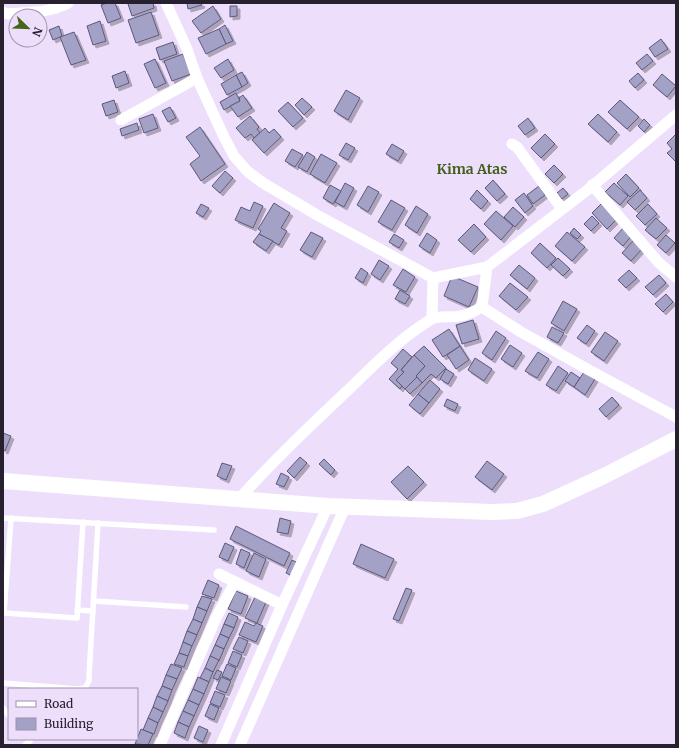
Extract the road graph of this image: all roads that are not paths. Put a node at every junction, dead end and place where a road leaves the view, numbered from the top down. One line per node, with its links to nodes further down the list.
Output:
1 (68, 3): 3 (street)
2 (166, 3): 4 (street)
3 (3, 12)
4 (197, 78): 6 (street); 12 (street)
5 (676, 115): 8 (street)
6 (120, 120)
7 (512, 144): 9 (street)
8 (592, 185): 9 (street); 11 (street)
9 (562, 208): 10 (street)
10 (487, 267): 12 (street); 13 (street)
11 (676, 277)
12 (433, 278): 14 (street)
13 (482, 307): 14 (street); 15 (street)
14 (432, 318): 18 (street)
15 (676, 417)
16 (676, 439): 20 (main road)
17 (3, 481): 18 (main road)
18 (239, 499): 19 (main road)
19 (328, 506): 20 (main road); 30 (street)
20 (345, 507): 39 (street)
21 (3, 518): 22 (lane)
22 (11, 518): 23 (lane); 29 (lane)
23 (83, 522): 24 (lane); 32 (lane)
24 (98, 523): 25 (lane); 28 (lane)
25 (214, 530)
26 (219, 574): 27 (street)
27 (235, 582): 30 (street); 37 (street)
28 (94, 601): 31 (lane); 33 (lane)
29 (4, 605): 32 (lane)
30 (282, 605): 38 (street)
31 (186, 607)
32 (77, 610): 33 (lane)
33 (93, 611): 36 (lane)
34 (3, 683): 35 (lane)
35 (66, 688)
36 (85, 688)
37 (164, 743)
38 (221, 745)
39 (240, 745)

